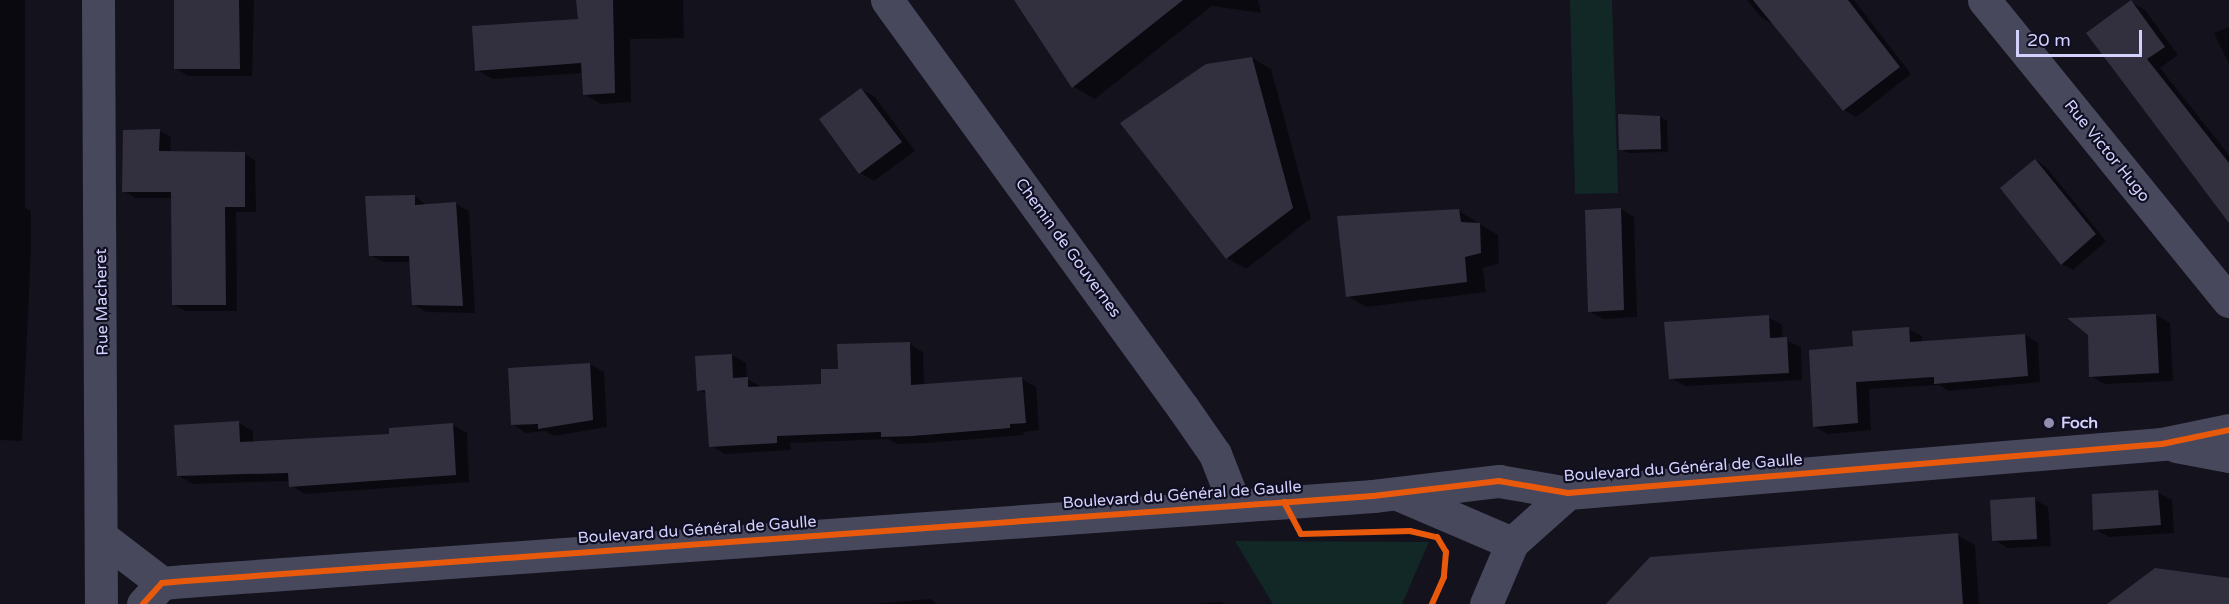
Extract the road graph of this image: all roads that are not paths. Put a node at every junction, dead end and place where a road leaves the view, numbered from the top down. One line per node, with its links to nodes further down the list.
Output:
1 (99, 0): 9 (street, Rue Macheret)
2 (887, 0): 8 (street, Chemin de Gouvernes)
3 (1984, 0): 4 (street, Rue Victor Hugo)
4 (2229, 301)
5 (2228, 450): 6 (street, Boulevard du Général de Gaulle)
6 (1568, 493): 7 (street, Boulevard du Général de Gaulle); 10 (street, Boulevard du Général de Gaulle)
7 (1399, 494): 8 (street, Boulevard du Général de Gaulle); 10 (street, Boulevard du Général de Gaulle)
8 (1235, 505): 11 (street, Boulevard du Général de Gaulle)
9 (103, 538): 11 (street, Boulevard du Général de Gaulle); 12 (street, Rue Macheret)
10 (1512, 543): 13 (street)
11 (152, 594)
12 (101, 604)
13 (1486, 604)

